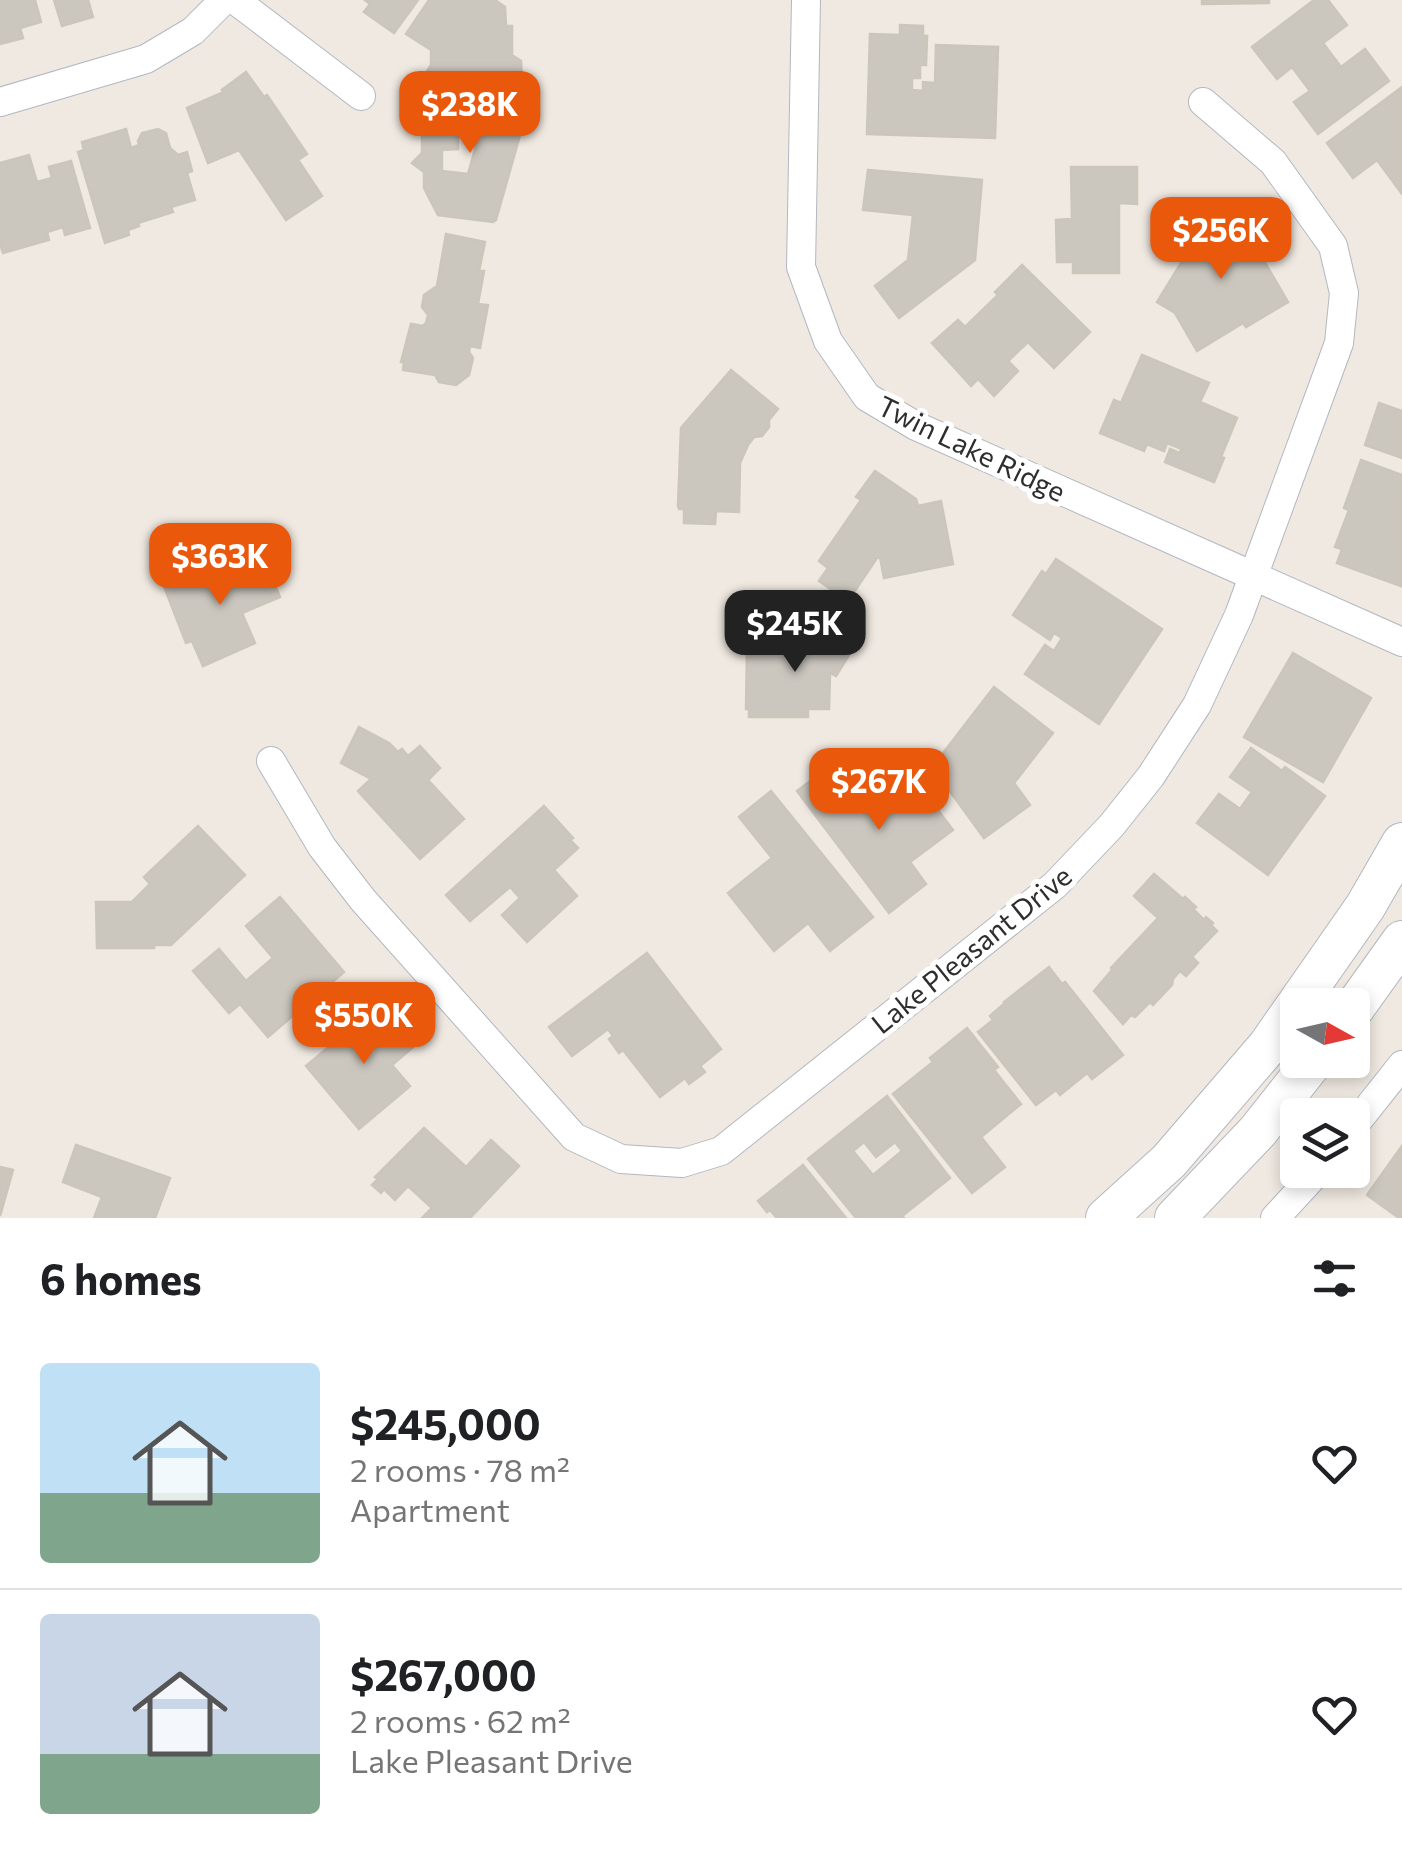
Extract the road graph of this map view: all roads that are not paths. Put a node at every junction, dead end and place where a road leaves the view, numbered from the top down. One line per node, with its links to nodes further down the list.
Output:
1 (224, 0): 5 (street)
2 (235, 0): 4 (street)
3 (806, 0): 7 (street, Twin Lake Ridge)
4 (361, 96)
5 (0, 102)
6 (1203, 102): 7 (street, Lake Pleasant Drive)
7 (1254, 576): 8 (street, Twin Lake Ridge); 9 (street, Lake Pleasant Drive)
8 (1402, 642)
9 (272, 761)
10 (1402, 843): 17 (street)
11 (1402, 941): 12 (street)
12 (1369, 988)
13 (1402, 1065): 15 (street)
14 (1300, 1078): 18 (street)
15 (1370, 1105)
16 (1302, 1188): 19 (street)
17 (1106, 1218)
18 (1175, 1218)
19 (1275, 1218)

